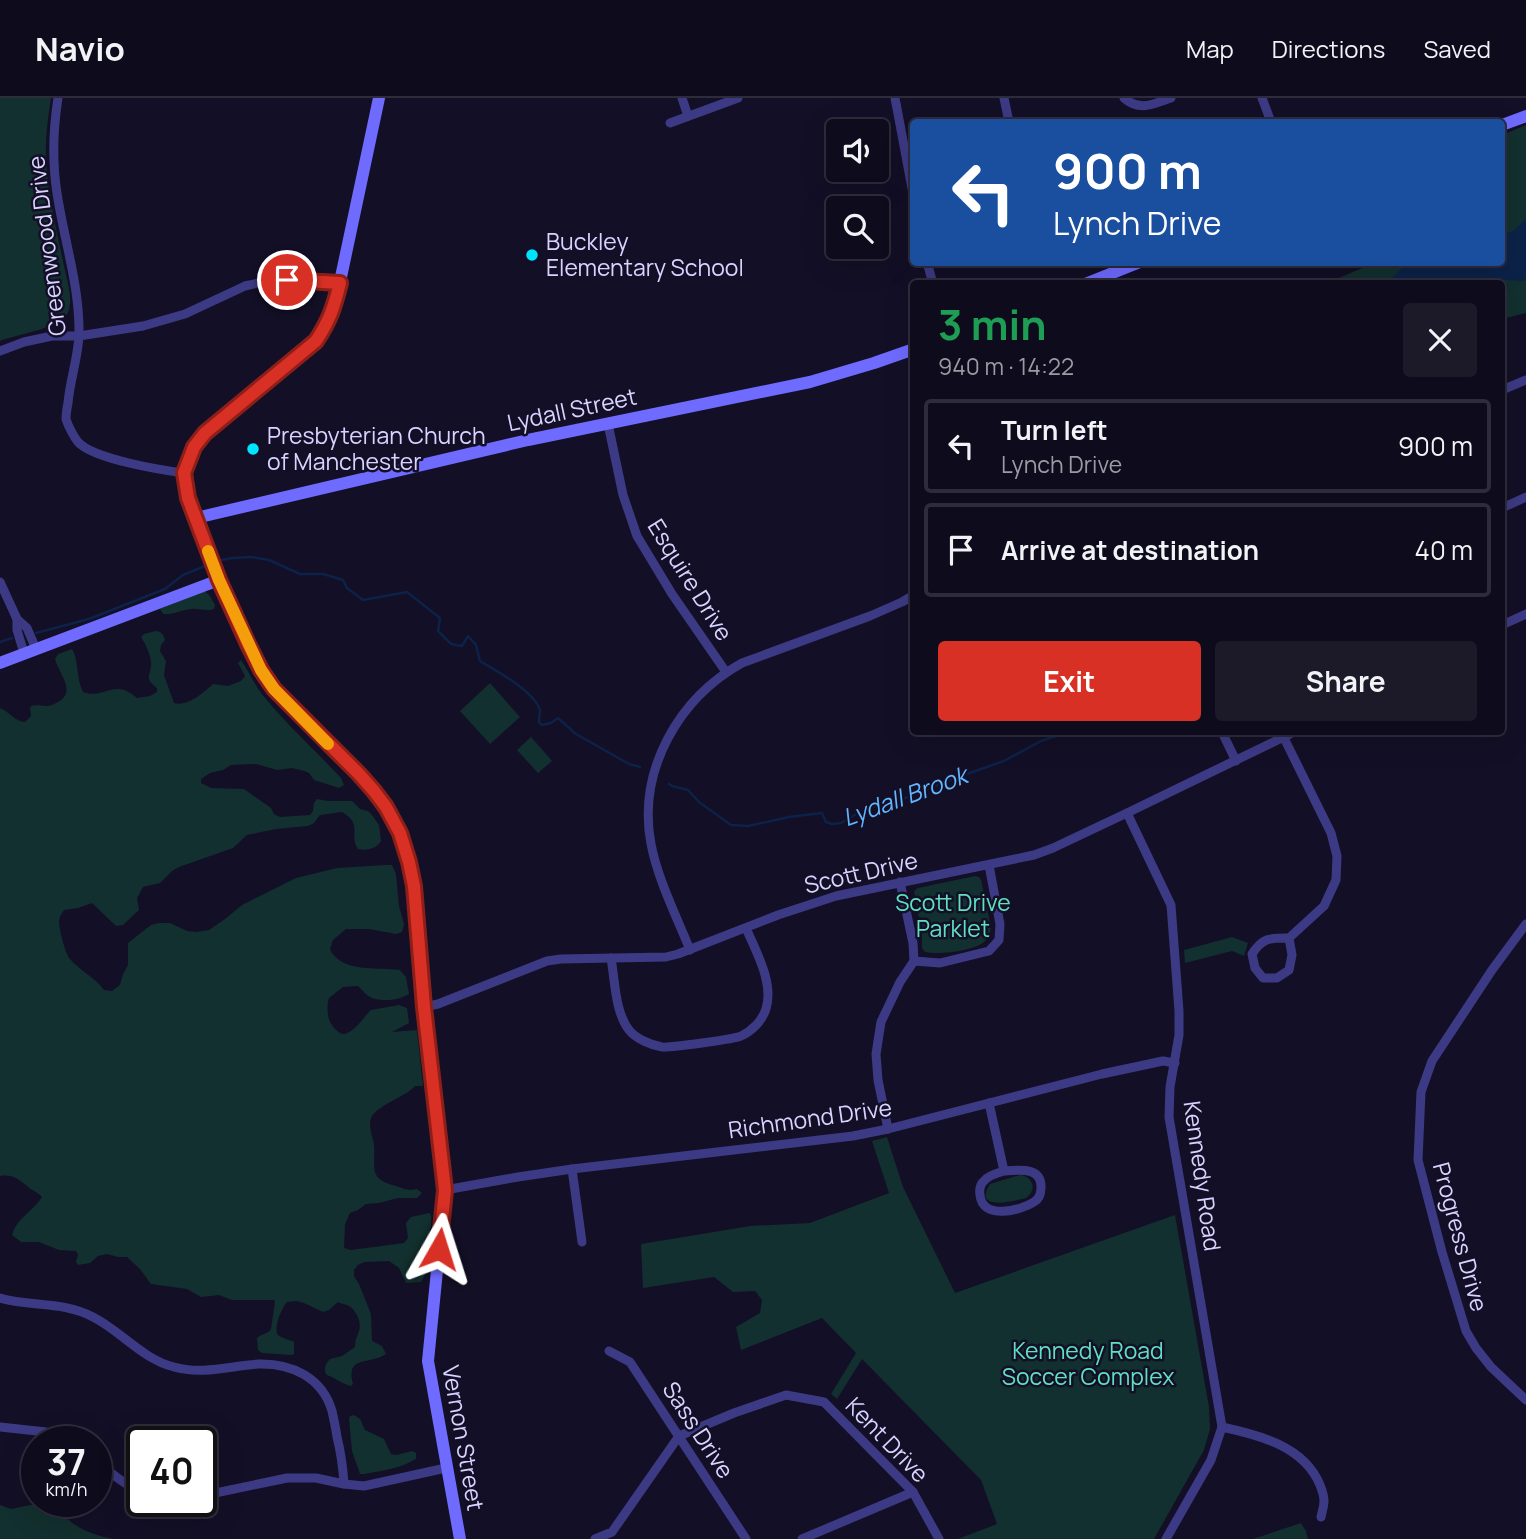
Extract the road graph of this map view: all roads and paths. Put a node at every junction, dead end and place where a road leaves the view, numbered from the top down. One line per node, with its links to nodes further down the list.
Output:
1 (58, 98): 20 (street, Greenwood Drive)
2 (379, 98): 19 (street)
3 (682, 98): 10 (street)
4 (737, 98): 10 (street)
5 (895, 98): 16 (street)
6 (1004, 98): 12 (street)
7 (1124, 98): 8 (street)
8 (1171, 98)
9 (1262, 98): 13 (street)
10 (688, 116): 14 (street)
11 (1526, 116): 15 (street)
12 (1008, 119)
13 (1270, 119)
14 (670, 123)
15 (1505, 124)
16 (910, 178)
17 (1130, 266): 18 (street)
18 (1095, 280)
19 (340, 283): 20 (street); 26 (street)
20 (79, 335): 22 (street); 26 (street, Greenwood Drive)
21 (910, 350): 25 (street, Lydall Street)
22 (0, 351)
23 (1526, 380): 24 (street)
24 (1505, 389)
25 (608, 424): 29 (street, Lydall Street); 37 (street, Esquire Drive)
26 (184, 473): 29 (street, Vernon Street)
27 (1526, 497): 28 (street)
28 (1505, 507)
29 (196, 518): 30 (street, Vernon Street)
30 (215, 568): 35 (street); 51 (street, Vernon Street)
31 (0, 582): 35 (street)
32 (910, 597): 37 (street)
33 (1526, 614): 34 (street)
34 (1505, 624)
35 (26, 640): 36 (street)
36 (0, 663)
37 (726, 672): 48 (street)
38 (1223, 735): 41 (street)
39 (1289, 735): 40 (street, Scott Drive)
40 (1284, 738): 41 (street, Scott Drive); 47 (street)
41 (1236, 761): 42 (street, Scott Drive)
42 (1127, 813): 43 (street, Scott Drive); 52 (street, Kennedy Road)
43 (989, 865): 44 (street, Scott Drive); 50 (street)
44 (900, 882): 46 (street, Scott Drive); 50 (street)
45 (1526, 924): 61 (street, Progress Drive)
46 (746, 928): 48 (street, Scott Drive); 49 (street)
47 (1289, 938): 47 (street)
48 (690, 950): 49 (street, Scott Drive)
49 (611, 958): 51 (street, Scott Drive)
50 (914, 961): 54 (street)
51 (424, 1007): 57 (street, Vernon Street)
52 (1175, 1063): 53 (street, Richmond Drive); 63 (street, Kennedy Road)
53 (989, 1103): 54 (street, Richmond Drive); 56 (street)
54 (888, 1129): 55 (street, Richmond Drive)
55 (572, 1169): 57 (street, Richmond Drive); 58 (street)
56 (1004, 1171): 56 (street)
57 (445, 1190): 66 (street, Vernon Street)
58 (582, 1242)
59 (0, 1298): 67 (street)
60 (609, 1351): 65 (street, Sass Drive)
61 (1526, 1401)
62 (0, 1427): 64 (street)
63 (1222, 1427): 70 (street); 76 (street, Kennedy Road)
64 (21, 1429)
65 (679, 1436): 68 (street, Kent Drive); 72 (street); 73 (street, Sass Drive)
66 (446, 1468): 67 (street); 71 (street, Vernon Street)
67 (344, 1485): 69 (street)
68 (913, 1492): 74 (street); 75 (street, Kent Drive)
69 (217, 1493)
70 (1321, 1517)
71 (460, 1539)
72 (595, 1539)
73 (746, 1539)
74 (802, 1539)
75 (939, 1539)
76 (1166, 1539)

